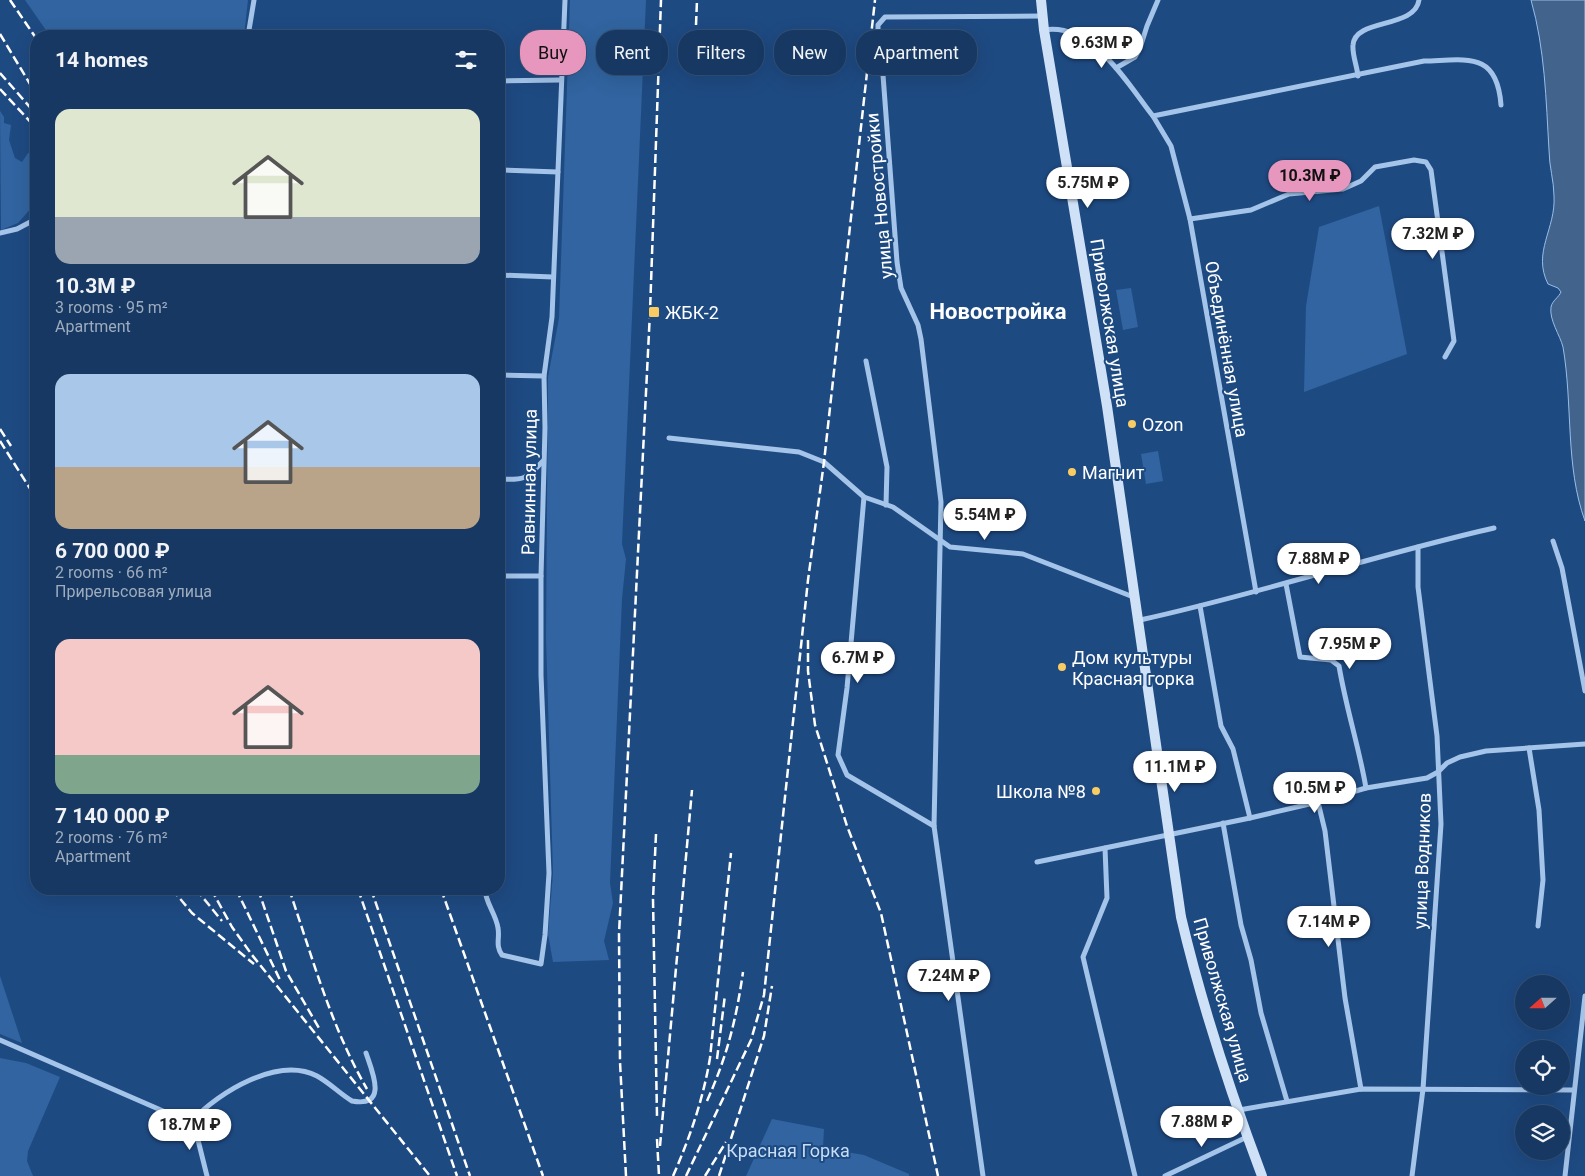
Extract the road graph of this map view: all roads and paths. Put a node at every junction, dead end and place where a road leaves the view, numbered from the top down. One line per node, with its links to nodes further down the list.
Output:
1 (254, 0): 7 (street)
2 (565, 0): 11 (street, Равнинная улица)
3 (1041, 0): 6 (main road, Приволжская улица)
4 (1158, 0): 9 (street)
5 (1419, 0): 10 (street)
6 (1042, 16): 8 (main road, Приволжская улица); 32 (street, улица Новостройки)
7 (249, 30)
8 (1044, 30): 9 (street, Объединённая улица); 39 (main road, Приволжская улица)
9 (1116, 68): 14 (street, Объединённая улица)
10 (1358, 76): 13 (street); 14 (street)
11 (560, 80): 12 (street); 16 (street, Равнинная улица)
12 (505, 81)
13 (1501, 105)
14 (1153, 116): 17 (street, Объединённая улица)
15 (505, 170): 16 (street)
16 (558, 172): 21 (street, Равнинная улица)
17 (1190, 219): 22 (street); 38 (street, Объединённая улица)
18 (30, 223): 19 (street)
19 (0, 233)
20 (505, 275): 21 (street)
21 (554, 277): 25 (street, Равнинная улица)
22 (1445, 358)
23 (866, 361): 30 (street)
24 (505, 375): 25 (street)
25 (544, 376): 27 (street, Равнинная улица)
26 (669, 438): 29 (street)
27 (543, 461): 28 (street); 36 (street, Равнинная улица)
28 (505, 479)
29 (864, 497): 30 (street); 50 (street)
30 (886, 504): 32 (street)
31 (1494, 528): 34 (street)
32 (941, 540): 39 (street); 50 (street, улица Новостройки)
33 (1554, 541): 42 (street)
34 (1418, 547): 37 (street); 45 (street, улица Водников)
35 (505, 576): 36 (street)
36 (541, 576): 54 (street, Равнинная улица)
37 (1286, 584): 38 (street); 46 (street)
38 (1256, 592): 40 (street)
39 (1136, 598): 41 (main road, Приволжская улица)
40 (1200, 606): 41 (street); 48 (street)
41 (1140, 620): 51 (main road, Приволжская улица)
42 (1585, 691)
43 (1585, 744): 44 (street)
44 (1529, 748): 45 (street); 55 (street)
45 (1438, 772): 46 (street); 60 (street, улица Водников)
46 (1366, 788): 47 (street)
47 (1318, 802): 48 (street); 59 (street)
48 (1250, 818): 49 (street)
49 (1224, 823): 51 (street); 62 (street)
50 (934, 826): 67 (street, улица Новостройки)
51 (1169, 835): 52 (street); 63 (main road, Приволжская улица)
52 (1105, 848): 53 (street); 68 (street)
53 (1037, 862)
54 (485, 895)
55 (1538, 926)
56 (1585, 996): 61 (street)
57 (0, 1040): 64 (street)
58 (366, 1053): 64 (street)
59 (1361, 1089): 60 (street); 62 (street)
60 (1423, 1089): 61 (street); 71 (street, улица Водников)
61 (1573, 1090): 72 (street)
62 (1287, 1101): 63 (street)
63 (1239, 1110): 65 (main road, Приволжская улица)
64 (192, 1120): 66 (street)
65 (1247, 1138): 69 (street); 70 (main road, Приволжская улица)
66 (208, 1176)
67 (982, 1176)
68 (1136, 1176)
69 (1165, 1176)
70 (1262, 1176)
71 (1412, 1176)
72 (1565, 1176)

